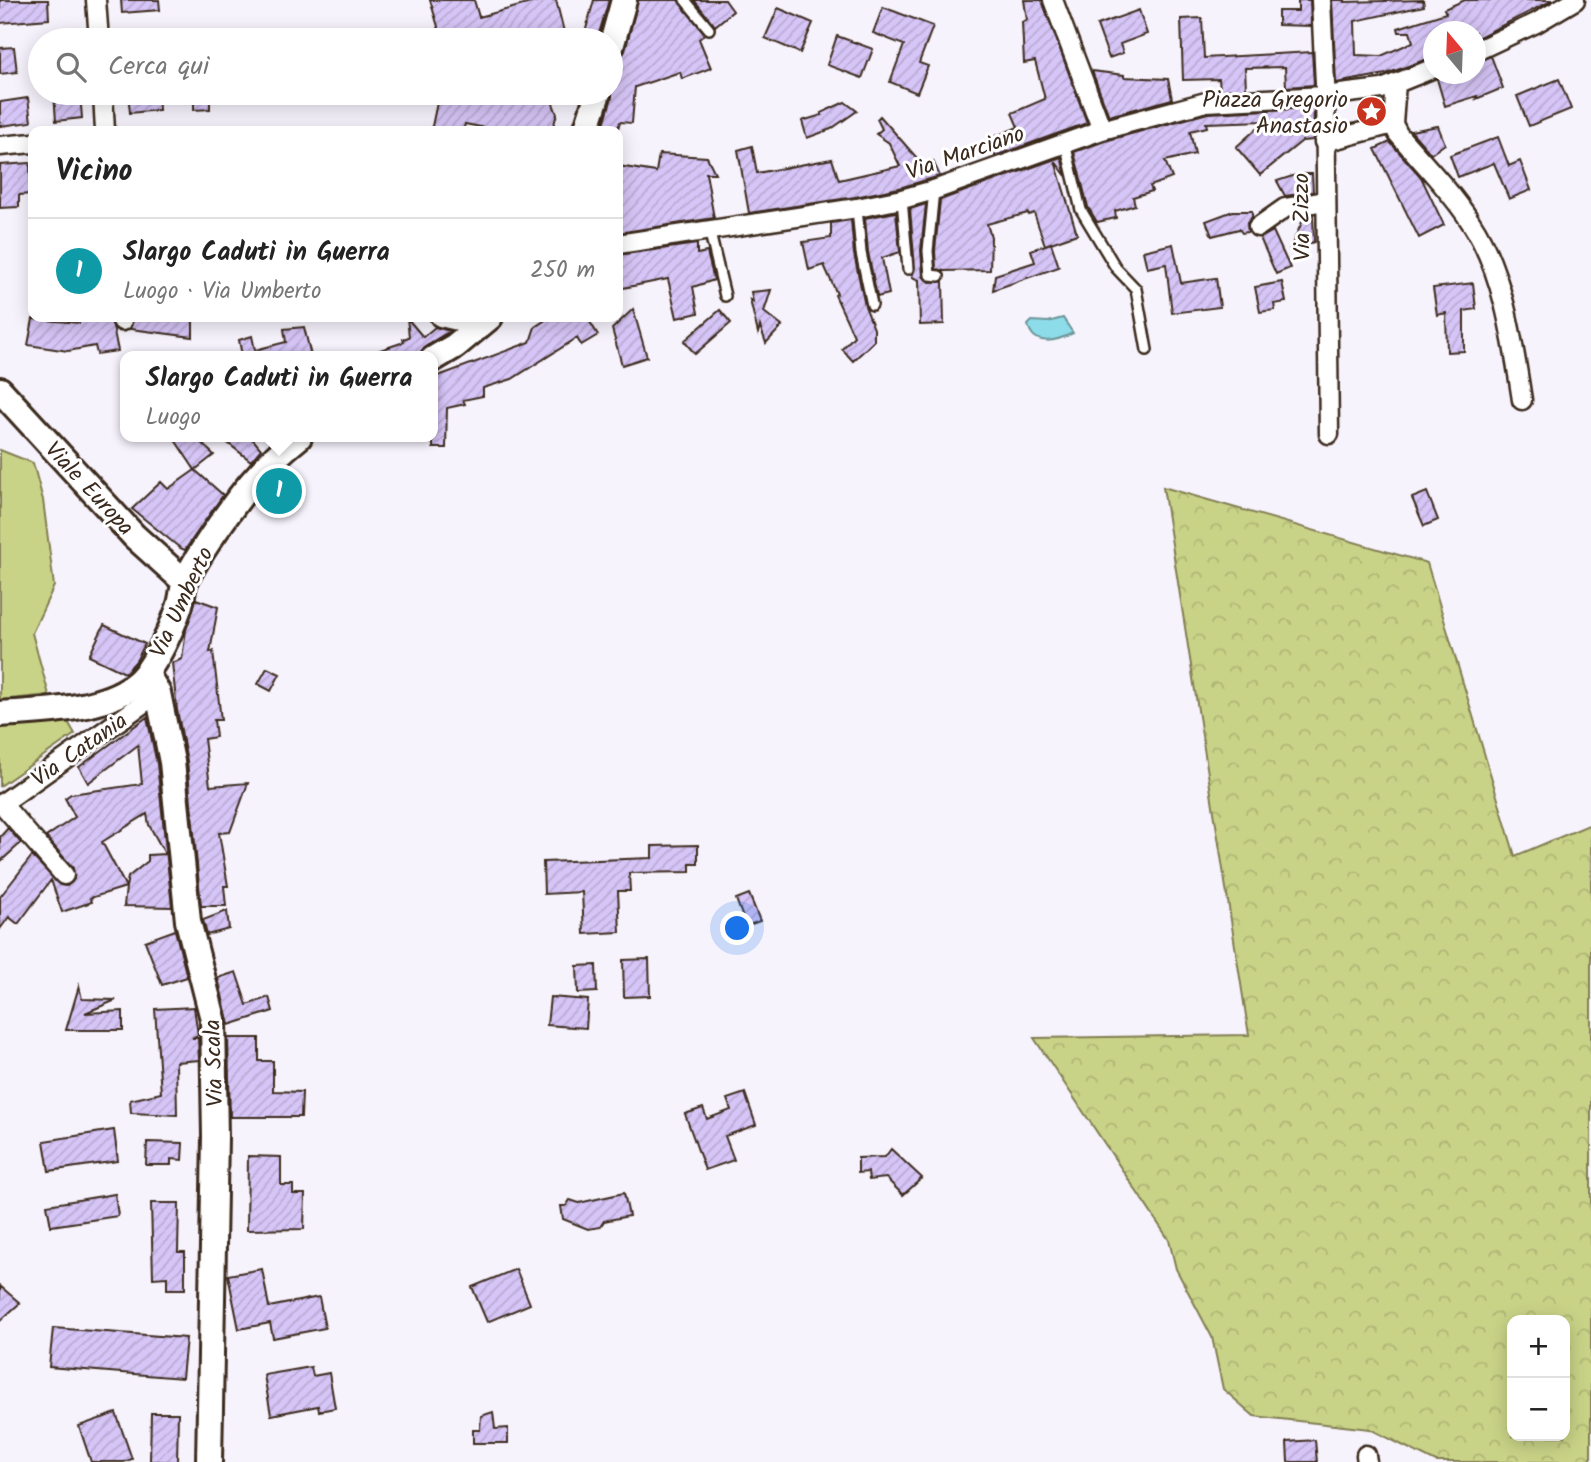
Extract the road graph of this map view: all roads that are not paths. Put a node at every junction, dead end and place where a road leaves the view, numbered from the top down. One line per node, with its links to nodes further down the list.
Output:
1 (96, 0): 7 (street)
2 (624, 0): 8 (main road)
3 (685, 0): 9 (lane)
4 (1053, 0): 19 (street)
5 (1321, 0): 13 (street, Via Zizzo)
6 (1575, 0): 10 (street)
7 (98, 28)
8 (616, 28)
9 (709, 29)
10 (1486, 46)
11 (1423, 72): 12 (street, Via Marciano)
12 (1402, 81): 13 (street, Via Marciano); 18 (street)
13 (1324, 96): 19 (street, Via Marciano); 20 (street, Via Zizzo)
14 (104, 105): 16 (street)
15 (594, 105): 17 (main road)
16 (106, 126)
17 (588, 126)
18 (1395, 129): 20 (street); 40 (street)
19 (1102, 130): 22 (street, Via Marciano)
20 (1324, 142): 26 (street, Via Zizzo)
21 (28, 143): 23 (street)
22 (1065, 143): 24 (street, Via Marciano); 37 (lane)
23 (0, 146)
24 (933, 190): 25 (street, Via Marciano); 32 (lane)
25 (902, 199): 27 (street, Via Marciano); 31 (lane)
26 (1325, 201): 28 (street); 41 (street, Via Zizzo)
27 (857, 208): 29 (street, Via Marciano); 34 (lane)
28 (1258, 227)
29 (709, 229): 30 (street, Via Marciano); 33 (lane)
30 (623, 243)
31 (908, 269)
32 (939, 276)
33 (725, 296)
34 (873, 305)
35 (462, 322): 36 (street)
36 (481, 324): 38 (main road)
37 (1147, 350)
38 (438, 356)
39 (0, 390): 43 (main road, Viale Europa)
40 (1522, 400)
41 (1329, 434)
42 (293, 442): 43 (main road, Via Umberto)
43 (186, 582): 44 (main road, Via Umberto)
44 (152, 683): 45 (main road, Via Catania); 46 (street, Via Catania); 48 (main road, Via Scala)
45 (0, 714)
46 (1, 805): 47 (street)
47 (64, 875)
48 (209, 1462)

